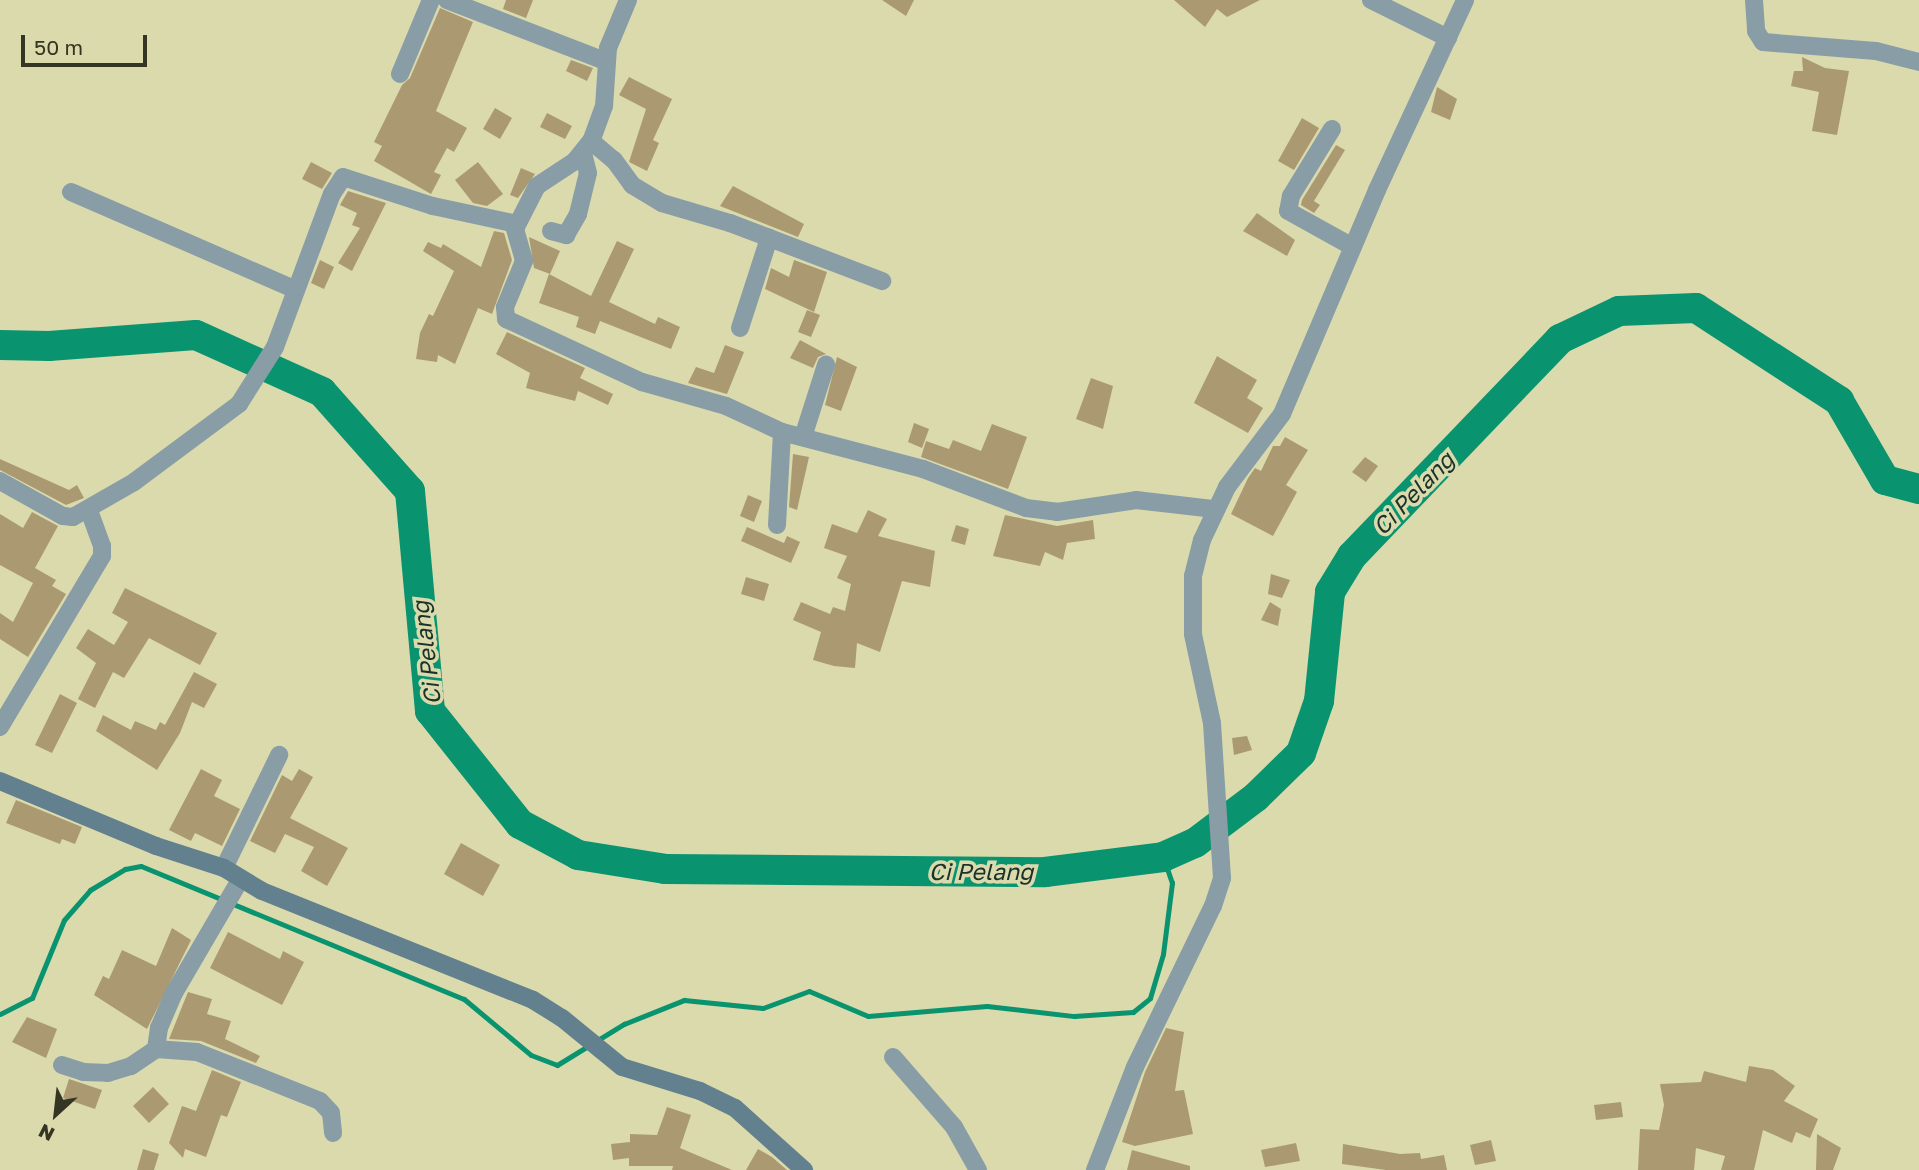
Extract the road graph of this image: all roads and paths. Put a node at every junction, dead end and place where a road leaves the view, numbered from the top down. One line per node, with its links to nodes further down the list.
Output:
1 (432, 0): 10 (street)
2 (447, 0): 8 (street)
3 (628, 0): 8 (street)
4 (1371, 0): 7 (street)
5 (1465, 0): 7 (street)
6 (1754, 0): 9 (street)
7 (1448, 38): 17 (street)
8 (605, 61): 12 (street)
9 (1919, 62)
10 (400, 74)
11 (1332, 129): 17 (street)
12 (587, 147): 14 (street); 15 (street); 16 (street)
13 (71, 192): 19 (street)
14 (517, 224): 19 (street); 22 (street)
15 (551, 231)
16 (769, 238): 18 (street); 20 (street)
17 (1353, 247): 25 (street)
18 (882, 281)
19 (296, 290): 26 (street)
20 (740, 328)
21 (826, 365): 23 (street)
22 (782, 432): 23 (street); 27 (street)
23 (803, 437): 25 (street)
24 (0, 481): 26 (street)
25 (1214, 509): 39 (street)
26 (89, 510): 28 (street)
27 (777, 525)
28 (0, 727)
29 (279, 755): 31 (street)
30 (0, 781): 31 (street)
31 (224, 868): 32 (street)
32 (240, 880): 33 (street); 37 (street)
33 (156, 1049): 35 (street); 36 (street)
34 (893, 1057): 38 (street)
35 (62, 1065)
36 (333, 1133)
37 (804, 1170)
38 (978, 1170)
39 (1095, 1170)

